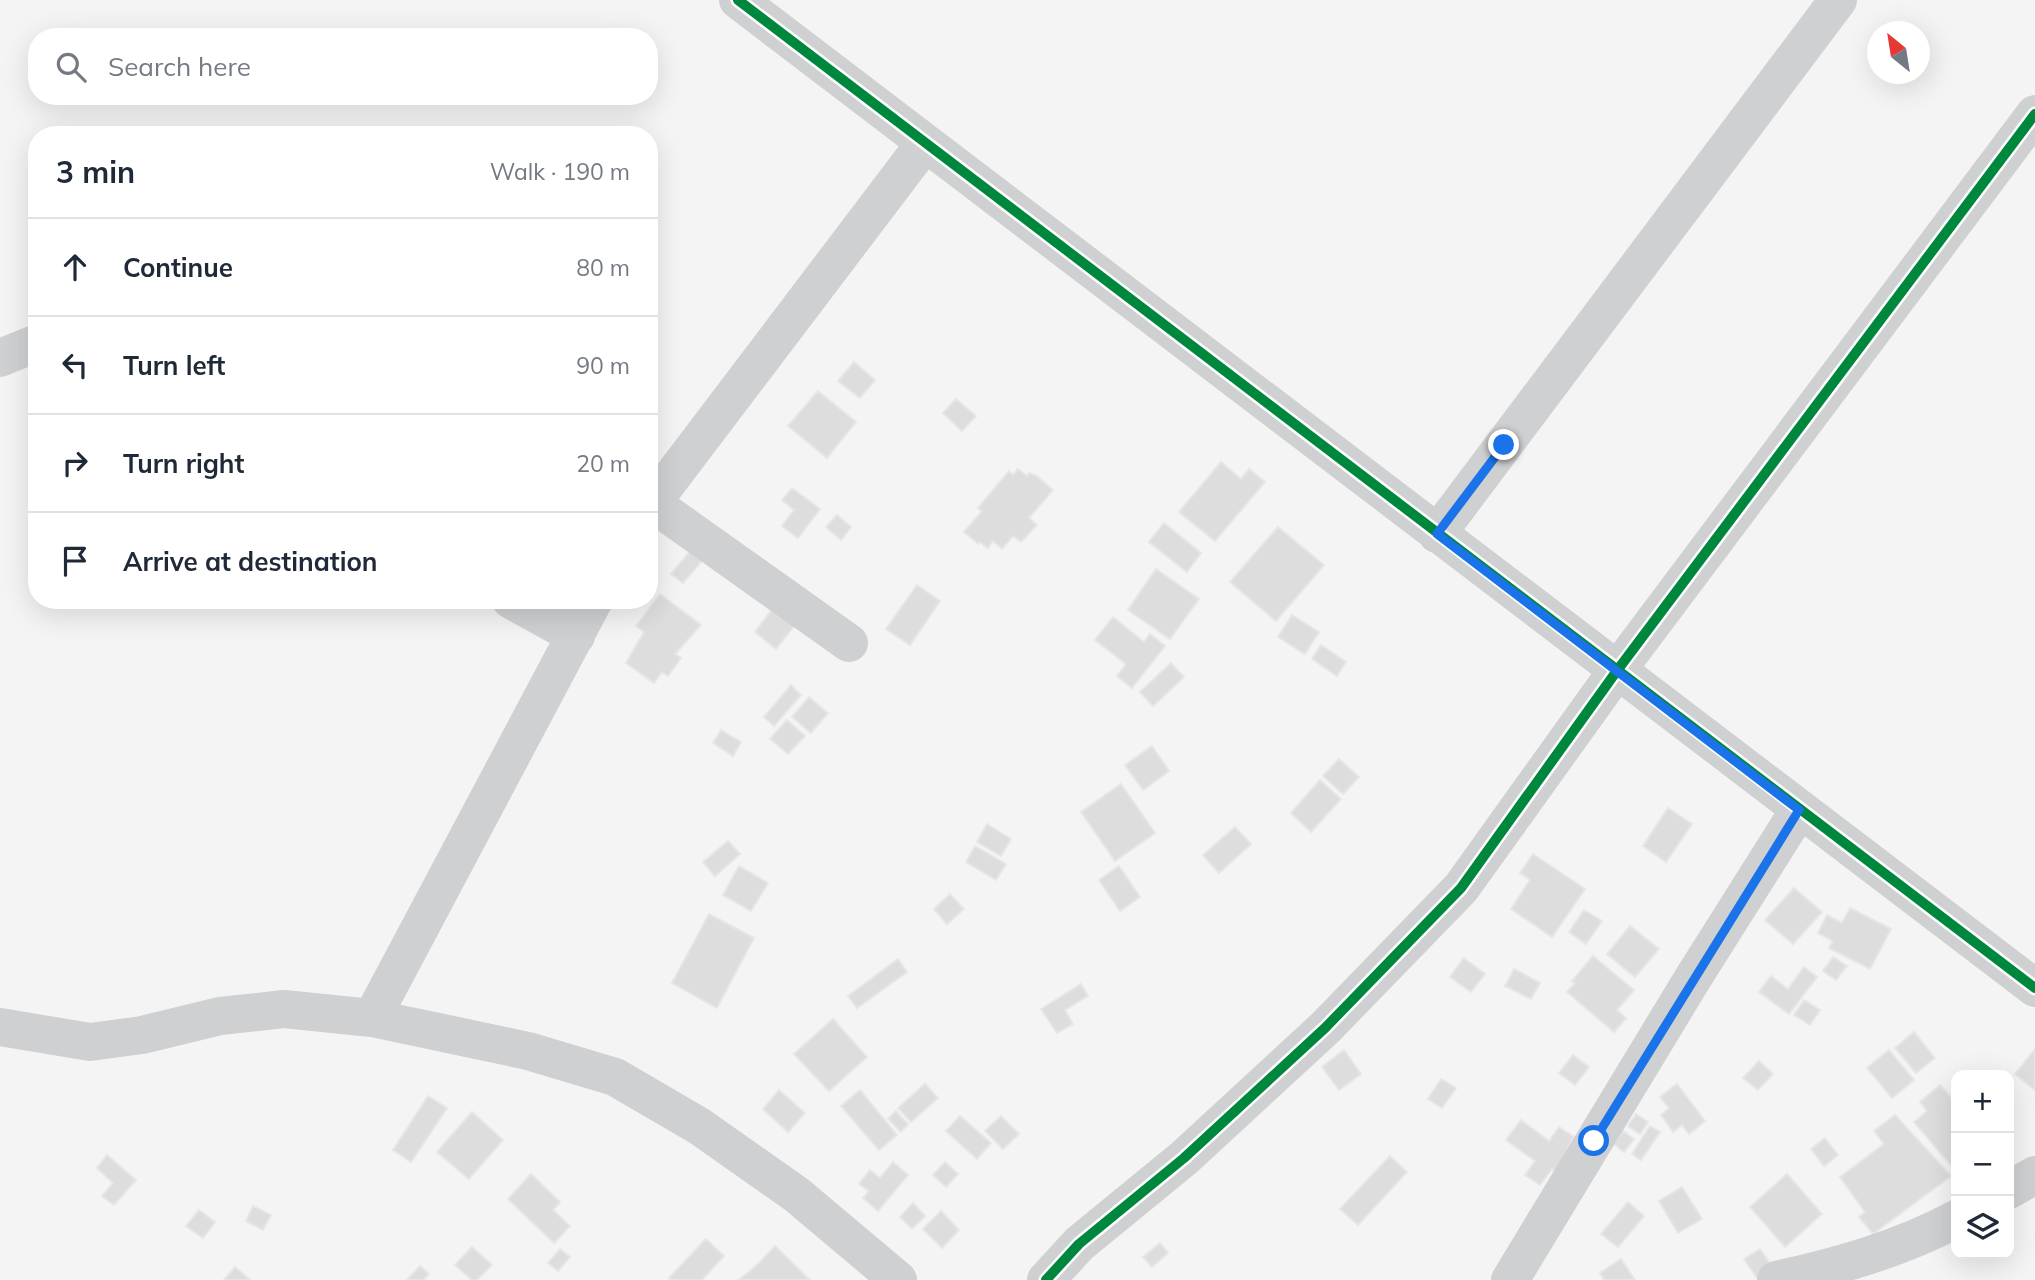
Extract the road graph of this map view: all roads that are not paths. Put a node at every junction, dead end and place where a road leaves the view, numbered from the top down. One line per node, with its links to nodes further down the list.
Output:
1 (737, 0): 4 (street)
2 (1838, 0): 9 (street)
3 (2035, 114): 14 (street)
4 (925, 143): 7 (street); 9 (street)
5 (28, 347): 6 (street)
6 (0, 358)
7 (658, 496)
8 (658, 510): 13 (street)
9 (1437, 534): 14 (street)
10 (527, 609): 12 (street)
11 (590, 609): 12 (street)
12 (576, 636): 17 (street)
13 (849, 643)
14 (1616, 671): 15 (street); 23 (street)
15 (1799, 810): 16 (street); 24 (street)
16 (2035, 988)
17 (372, 1018): 18 (street); 22 (street)
18 (0, 1027)
19 (2035, 1175): 20 (street)
20 (2014, 1187)
21 (1951, 1222): 25 (street)
22 (898, 1280)
23 (1046, 1280)
24 (1510, 1280)
25 (1776, 1280)

